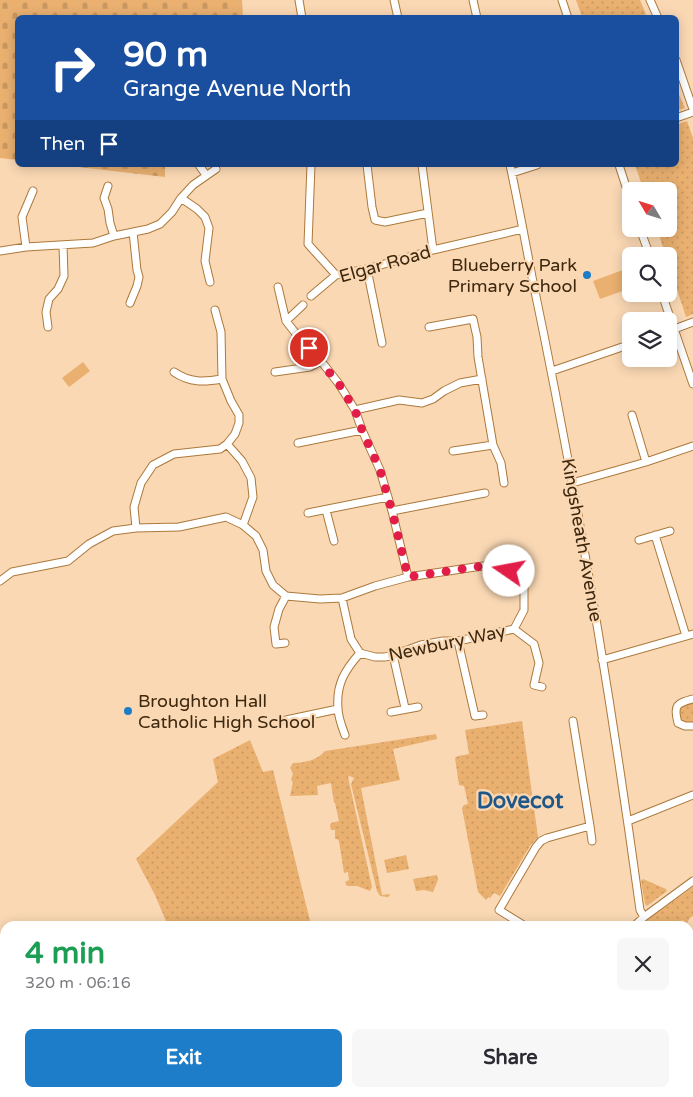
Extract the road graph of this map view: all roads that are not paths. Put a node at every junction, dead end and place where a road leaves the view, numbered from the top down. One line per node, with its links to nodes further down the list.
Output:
1 (299, 0): 6 (street)
2 (394, 0): 7 (street)
3 (473, 0): 8 (street)
4 (562, 0): 9 (street)
5 (650, 0): 10 (street)
6 (302, 15)
7 (397, 15)
8 (476, 15)
9 (567, 15)
10 (657, 15)
11 (679, 69): 12 (street)
12 (693, 110): 13 (street)
13 (679, 117)
14 (201, 167): 23 (street)
15 (311, 167): 37 (street)
16 (367, 167): 28 (street)
17 (422, 167): 28 (street)
18 (510, 167): 22 (street, Kingsheath Avenue)
19 (532, 167): 22 (street)
20 (619, 167): 24 (street)
21 (216, 168): 23 (street)
22 (512, 173): 29 (street, Kingsheath Avenue)
23 (206, 175): 27 (street)
24 (624, 182)
25 (108, 186): 31 (street)
26 (33, 191): 33 (street)
27 (182, 198): 30 (street); 38 (street)
28 (428, 213): 34 (street)
29 (522, 229): 34 (street, Elgar Road); 53 (street, Kingsheath Avenue)
30 (133, 232): 31 (street); 41 (street)
31 (114, 236): 32 (street)
32 (63, 245): 33 (street); 46 (street)
33 (26, 247): 35 (street)
34 (433, 250): 36 (street, Elgar Road)
35 (0, 251)
36 (367, 269): 37 (street, Elgar Road); 49 (street)
37 (336, 275): 40 (street, Elgar Road)
38 (210, 282)
39 (278, 287): 44 (street)
40 (311, 296)
41 (130, 303)
42 (304, 305): 44 (street)
43 (215, 310): 57 (street)
44 (286, 320): 52 (street)
45 (693, 322): 48 (street)
46 (48, 327)
47 (429, 327): 56 (street)
48 (677, 328)
49 (382, 343)
50 (677, 345): 58 (street)
51 (622, 347): 53 (street)
52 (321, 361): 55 (street); 59 (street)
53 (552, 371): 69 (street, Kingsheath Avenue)
54 (174, 372): 57 (street)
55 (275, 372)
56 (482, 379): 59 (street); 64 (street)
57 (222, 380): 63 (street)
58 (693, 384)
59 (355, 410): 61 (street)
60 (632, 415): 67 (street)
61 (362, 430): 62 (street); 71 (street)
62 (298, 443)
63 (227, 444): 75 (street); 76 (street)
64 (493, 445): 66 (street); 68 (street)
65 (693, 446): 67 (street)
66 (453, 451)
67 (646, 462): 69 (street)
68 (504, 482)
69 (572, 483): 91 (street, Kingsheath Avenue)
70 (485, 493): 73 (street)
71 (388, 497): 72 (street); 73 (street)
72 (326, 510): 74 (street); 80 (street)
73 (392, 511): 81 (street)
74 (308, 513)
75 (243, 525): 76 (street); 83 (street)
76 (136, 528): 82 (street)
77 (670, 530): 78 (street)
78 (656, 535): 79 (street); 86 (street)
79 (639, 540)
80 (334, 541)
81 (408, 577): 84 (street); 85 (street, Newbury Way)
82 (0, 581)
83 (286, 596): 84 (street); 88 (street)
84 (342, 598): 89 (street)
85 (514, 629): 87 (street, Newbury Way); 92 (street)
86 (690, 635): 91 (street)
87 (458, 641): 90 (street, Newbury Way); 98 (street)
88 (285, 643)
89 (360, 653): 90 (street, Newbury Way); 96 (street)
90 (393, 655): 95 (street)
91 (602, 660): 104 (street, Kingsheath Avenue)
92 (542, 687)
93 (693, 699): 101 (street)
94 (418, 706): 95 (street)
95 (405, 708): 97 (street)
96 (338, 709): 99 (street); 102 (street)
97 (391, 712)
98 (483, 715)
99 (286, 720)
100 (574, 721): 105 (street)
101 (693, 726)
102 (345, 736)
103 (693, 795): 104 (street)
104 (628, 821): 108 (street, Kingsheath Avenue)
105 (586, 827): 106 (street); 109 (street)
106 (592, 841)
107 (693, 881): 108 (street)
108 (644, 917): 110 (street)
109 (517, 921)
110 (640, 921)

